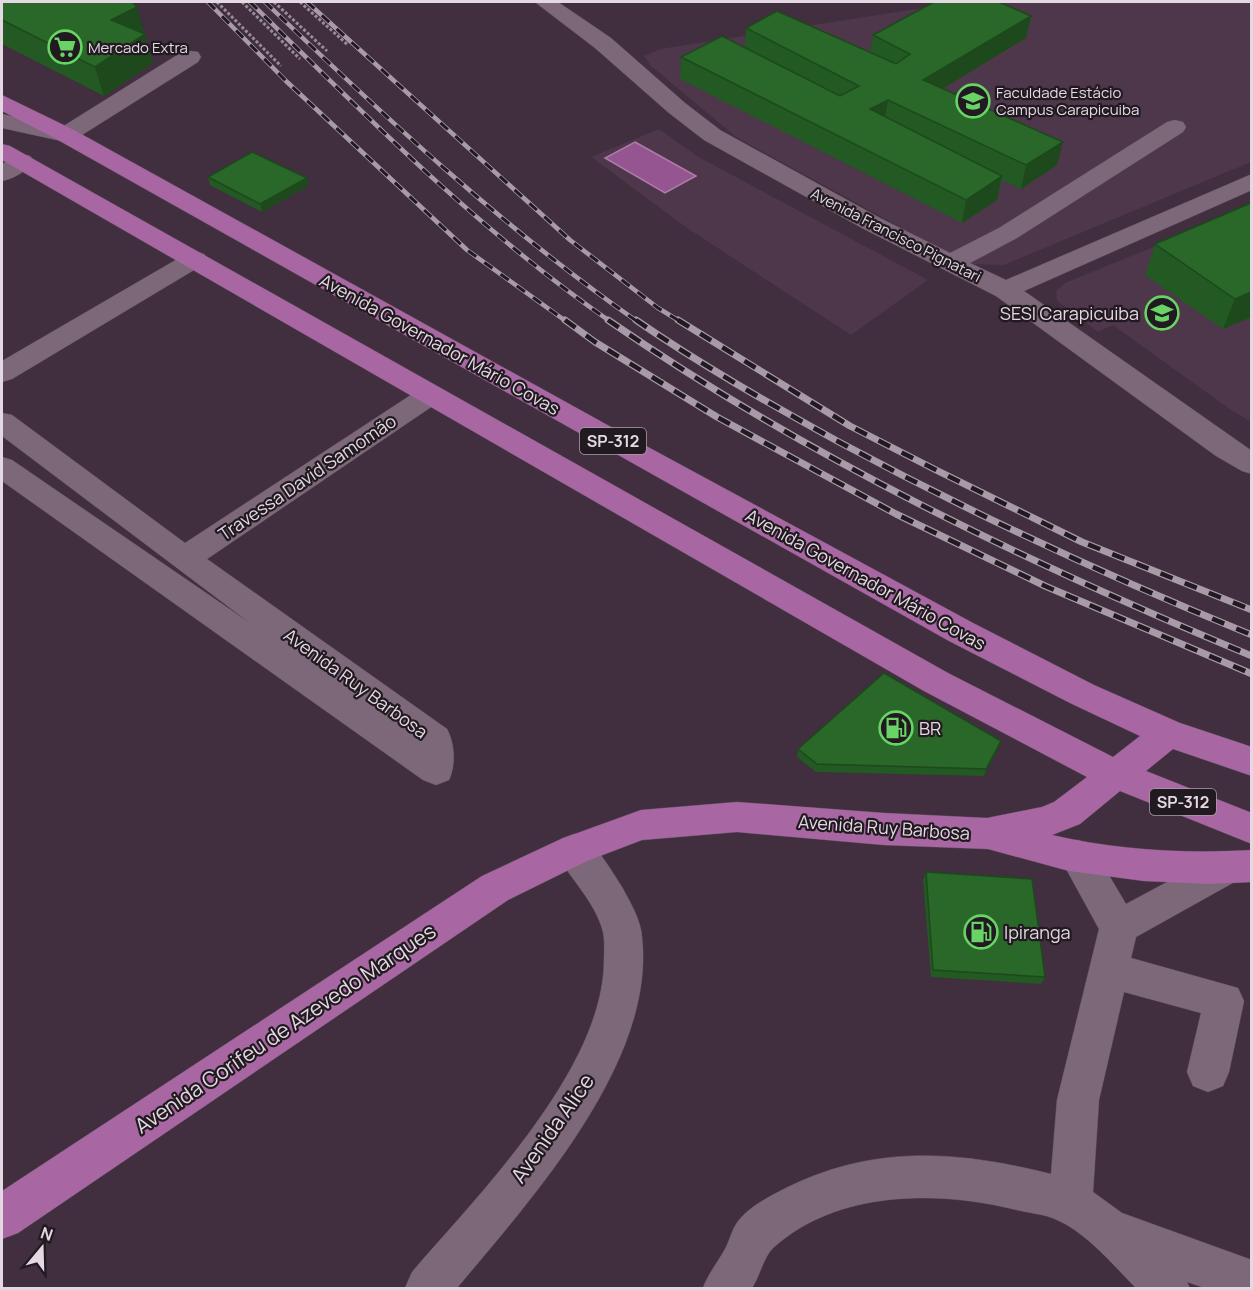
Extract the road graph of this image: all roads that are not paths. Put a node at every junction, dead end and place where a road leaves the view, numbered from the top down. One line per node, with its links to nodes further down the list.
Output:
1 (545, 2): 10 (street, Avenida Francisco Pignatari)
2 (190, 57): 6 (street)
3 (2, 102): 6 (main road, SP-312)
4 (2, 121): 6 (street)
5 (1175, 127): 10 (street)
6 (66, 135): 18 (main road, Avenida Governador Mário Covas / SP-312)
7 (8, 162): 9 (main road, SP-312)
8 (1251, 180): 11 (street)
9 (195, 259): 12 (street); 13 (main road, SP-312)
10 (950, 263): 11 (street, Avenida Francisco Pignatari)
11 (1005, 290): 15 (street, Avenida Francisco Pignatari)
12 (2, 373)
13 (430, 395): 17 (street, Travessa David Samomão); 20 (main road, SP-312)
14 (2, 422): 17 (street, Avenida Ruy Barbosa)
15 (1251, 464)
16 (2, 467): 17 (street, Avenida Ruy Barbosa)
17 (184, 560)
18 (1168, 733): 19 (main road, SP-312); 20 (main road, Avenida Ruy Barbosa)
19 (1251, 762)
20 (1115, 774): 21 (main road, SP-312); 22 (main road, Avenida Ruy Barbosa)
21 (1251, 829)
22 (987, 834): 23 (main road, Avenida Ruy Barbosa); 24 (main road)
23 (574, 850): 30 (main road, Avenida Corifeu de Azevedo Marques); 33 (street, Avenida Alice)
24 (1078, 856): 25 (main road); 26 (street)
25 (1238, 868): 26 (street)
26 (1119, 927): 27 (street)
27 (1110, 970): 28 (street); 29 (street)
28 (1208, 1071)
29 (1070, 1203): 31 (street); 34 (street)
30 (2, 1217)
31 (1111, 1231): 32 (street); 35 (street)
32 (1251, 1282)
33 (428, 1288)
34 (726, 1288)
35 (1167, 1288)

